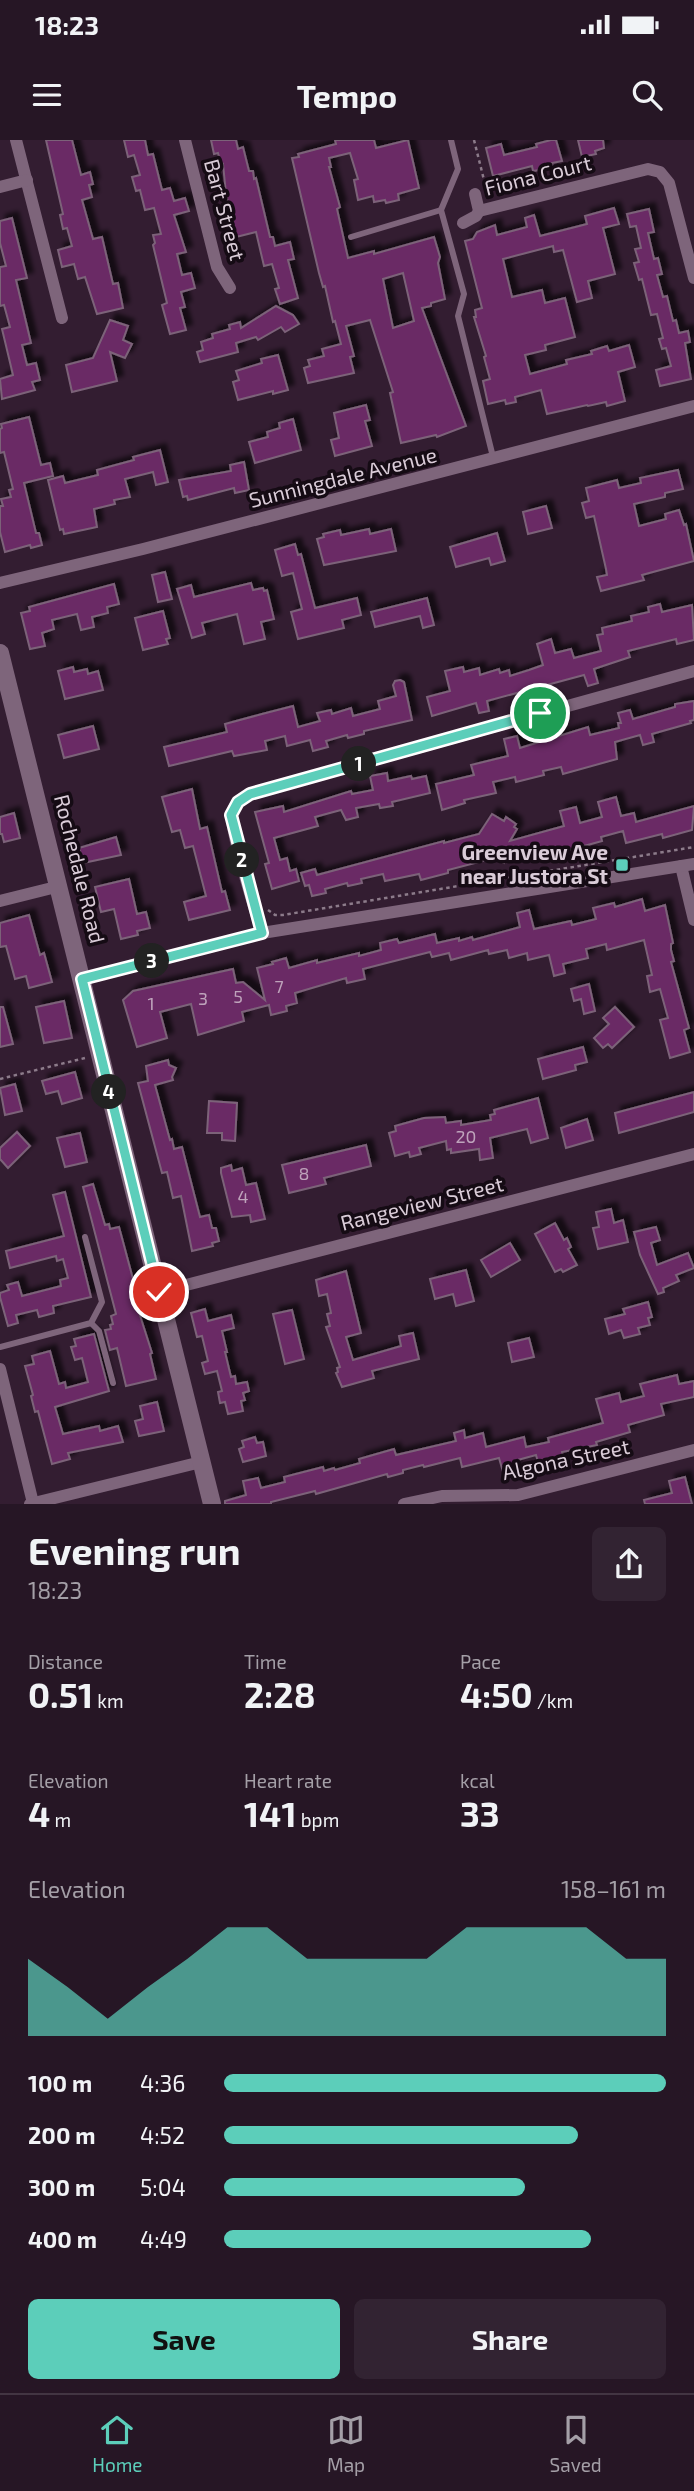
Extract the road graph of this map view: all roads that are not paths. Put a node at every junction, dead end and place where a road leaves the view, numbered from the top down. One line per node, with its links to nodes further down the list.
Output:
1 (16, 140): 4 (street)
2 (185, 140): 12 (street, Bart Street)
3 (451, 140): 8 (lane)
4 (27, 180): 5 (street); 13 (street)
5 (0, 187)
6 (475, 194): 7 (street, Fiona Court)
7 (485, 209): 9 (street, Fiona Court); 11 (street, Fiona Court)
8 (441, 210): 10 (lane); 15 (lane)
9 (463, 223)
10 (351, 237)
11 (694, 278)
12 (230, 288)
13 (62, 318)
14 (694, 406): 15 (street, Sunningdale Avenue)
15 (494, 459): 16 (street, Sunningdale Avenue)
16 (0, 583)
17 (0, 653): 20 (main road, Rochedale Road)
18 (694, 671): 23 (street)
19 (687, 865): 22 (street); 23 (street)
20 (60, 886): 21 (street); 24 (main road, Rochedale Road)
21 (0, 901)
22 (694, 920)
23 (262, 933): 24 (street)
24 (82, 979): 27 (main road, Rochedale Road)
25 (694, 1154): 27 (street, Rangeview Street)
26 (85, 1237): 28 (lane)
27 (159, 1292): 33 (main road, Rochedale Road)
28 (90, 1323): 29 (lane); 31 (lane)
29 (0, 1347)
30 (0, 1369): 35 (street)
31 (113, 1382)
32 (694, 1450): 34 (street, Algona Street)
33 (201, 1461): 35 (street); 36 (main road, Rochedale Road)
34 (519, 1499): 37 (street, Algona Street)
35 (32, 1504)
36 (212, 1504)
37 (404, 1504)

